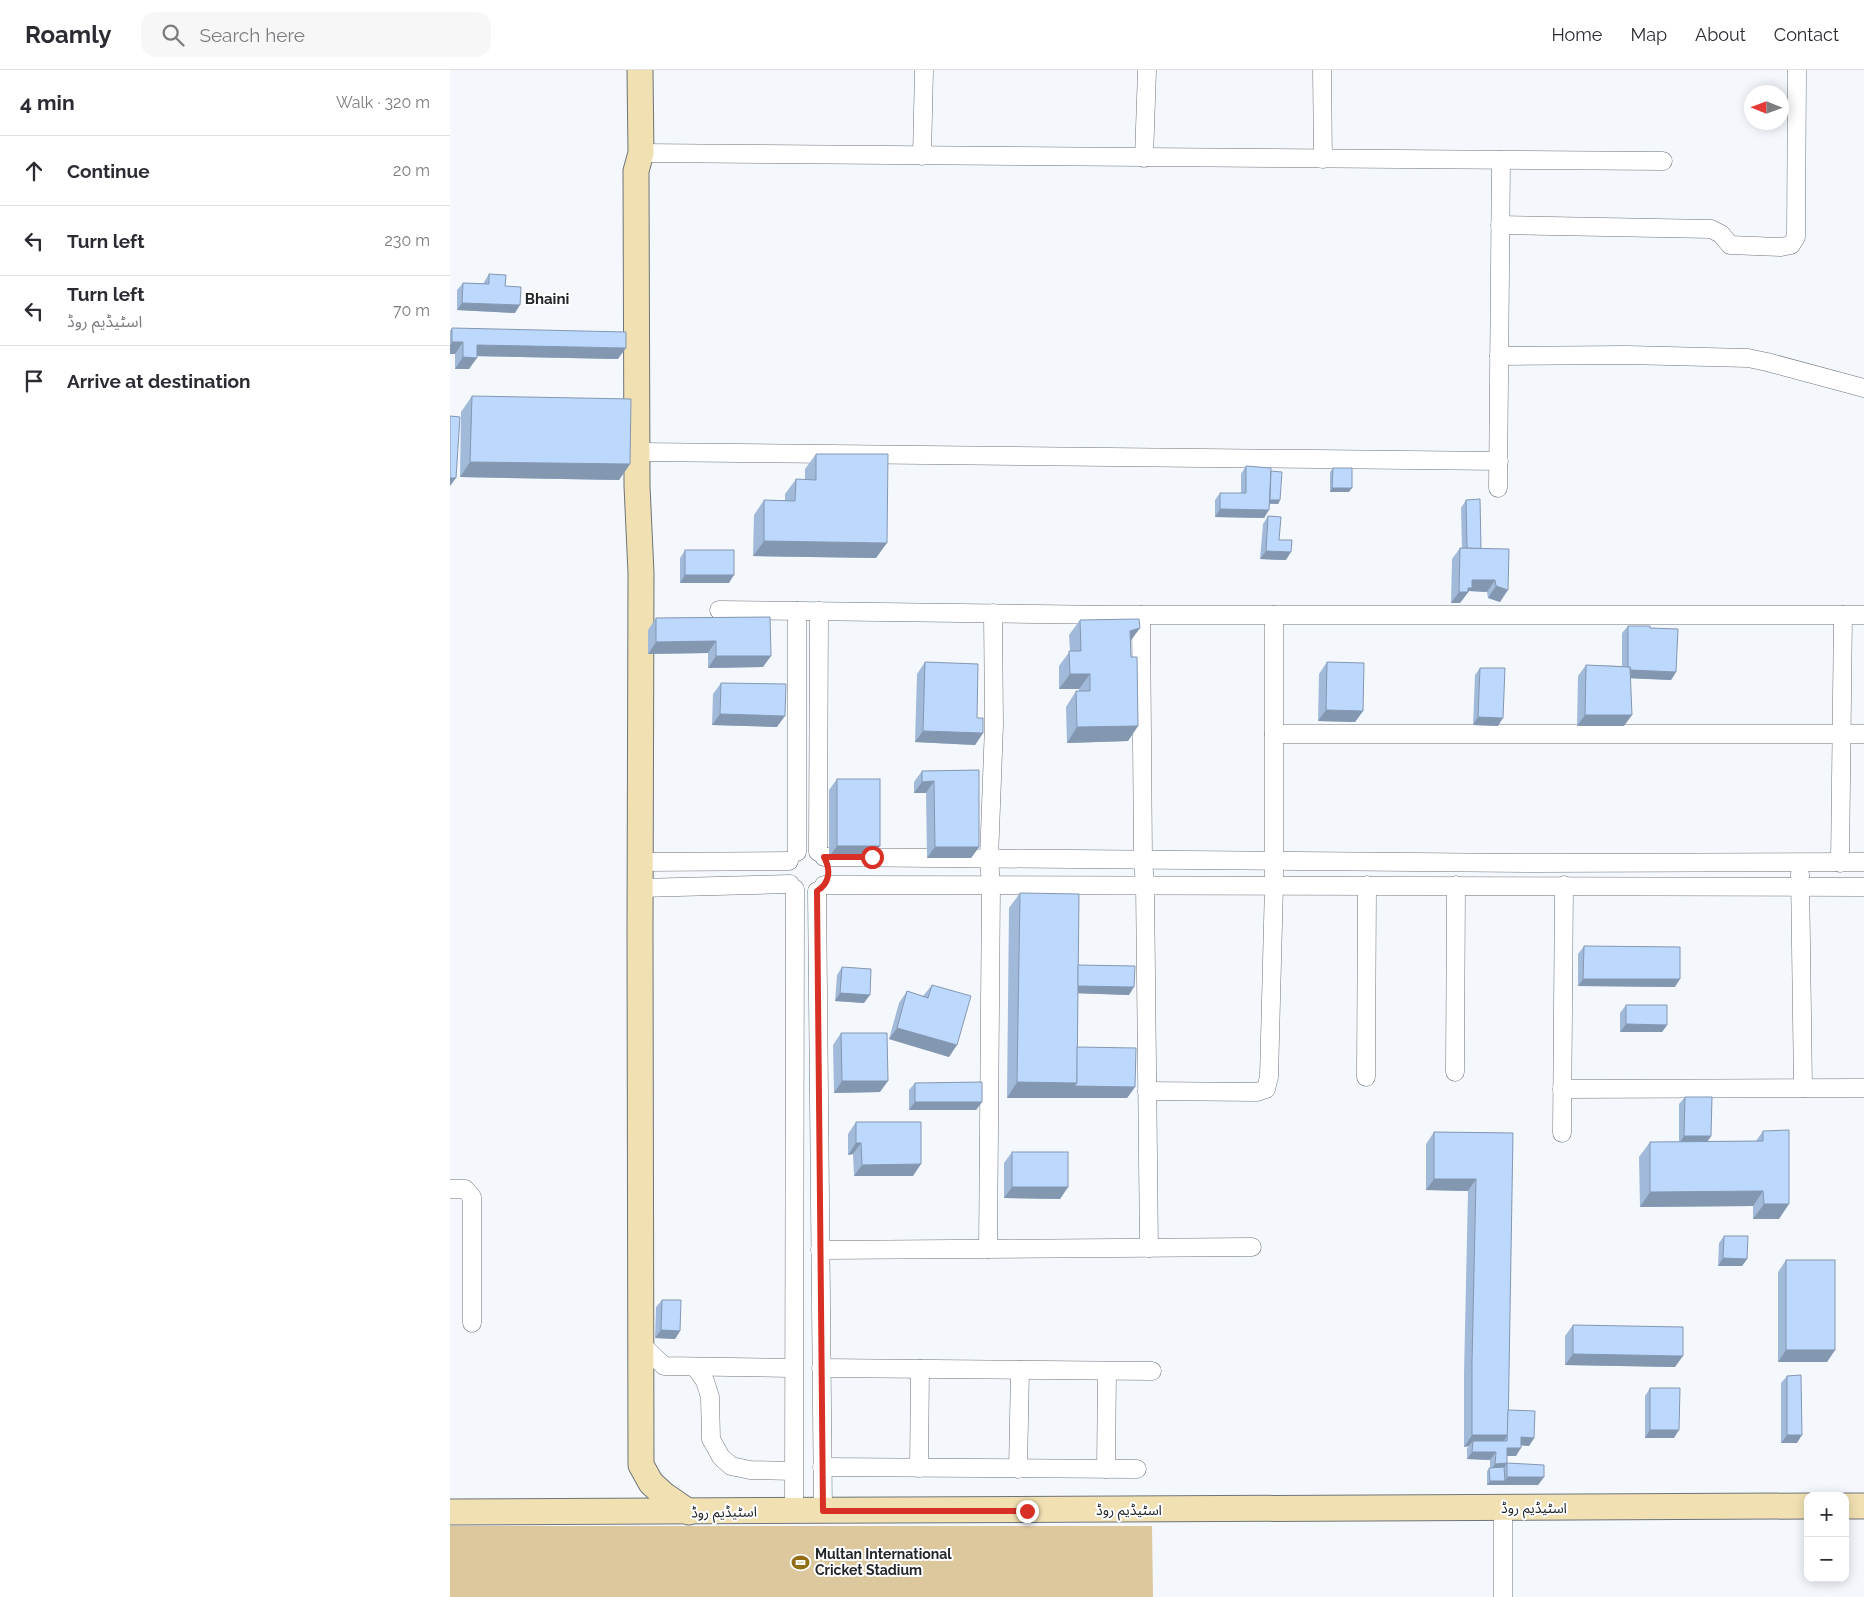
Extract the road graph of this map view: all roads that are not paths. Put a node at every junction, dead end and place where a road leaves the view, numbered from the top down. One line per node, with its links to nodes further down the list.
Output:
1 (640, 70): 6 (street)
2 (924, 70): 7 (street)
3 (1147, 70): 8 (street)
4 (1322, 70): 9 (street)
5 (1797, 70): 12 (street)
6 (641, 153): 7 (street); 15 (street)
7 (922, 156): 8 (street)
8 (1144, 158): 9 (street)
9 (1322, 159): 10 (street)
10 (1501, 160): 11 (street); 12 (street)
11 (1663, 161)
12 (1500, 225): 13 (street)
13 (1500, 356): 14 (street); 16 (street)
14 (1864, 388)
15 (638, 452): 16 (street); 34 (street)
16 (1499, 461): 17 (street)
17 (1498, 488)
18 (719, 610): 19 (street)
19 (797, 611): 20 (street); 30 (street)
20 (818, 611): 21 (street); 29 (street)
21 (993, 613): 22 (street); 31 (street)
22 (1141, 615): 23 (street); 32 (street)
23 (1274, 615): 24 (street); 26 (street)
24 (1843, 615): 25 (street); 27 (street)
25 (1864, 615)
26 (1274, 734): 27 (street); 33 (street)
27 (1841, 734): 28 (street); 35 (street)
28 (1864, 734)
29 (821, 855): 30 (street); 31 (street); 48 (street)
30 (793, 857): 34 (street); 44 (street)
31 (989, 858): 32 (street); 38 (street)
32 (1143, 860): 33 (street); 39 (street)
33 (1274, 861): 37 (street); 40 (street)
34 (640, 862): 47 (street)
35 (1840, 862): 36 (street); 37 (street)
36 (1864, 862)
37 (1799, 863): 45 (street)
38 (991, 885): 39 (street); 48 (street); 59 (street)
39 (1145, 885): 40 (street); 54 (street)
40 (1274, 885): 41 (street); 54 (street)
41 (1367, 885): 42 (street); 50 (street)
42 (1456, 885): 43 (street); 49 (street)
43 (1564, 885): 45 (street); 53 (street)
44 (793, 886): 47 (street); 48 (street); 64 (street)
45 (1800, 886): 46 (street); 51 (street)
46 (1864, 887)
47 (640, 888): 62 (street)
48 (821, 888): 60 (street)
49 (1455, 1072)
50 (1366, 1077)
51 (1803, 1088): 52 (street); 53 (street)
52 (1864, 1088)
53 (1562, 1089): 55 (street)
54 (1147, 1091): 58 (street)
55 (1562, 1133)
56 (450, 1189): 61 (street)
57 (1252, 1247): 58 (street)
58 (1149, 1248): 59 (street)
59 (988, 1249): 60 (street)
60 (820, 1250): 65 (street)
61 (472, 1323)
62 (640, 1343): 63 (street); 83 (street)
63 (695, 1367): 64 (street); 75 (street)
64 (794, 1368): 75 (street)
65 (821, 1368): 66 (street); 70 (street)
66 (920, 1369): 67 (street); 71 (street)
67 (1020, 1370): 68 (street); 72 (street)
68 (1107, 1371): 69 (street); 73 (street)
69 (1152, 1371)
70 (822, 1467): 71 (street); 81 (street)
71 (919, 1468): 72 (street)
72 (1018, 1468): 73 (street)
73 (1106, 1469): 74 (street)
74 (1137, 1469)
75 (793, 1471): 80 (street)
76 (1804, 1506): 79 (street, اسٹیڈیم روڈ)
77 (1849, 1506): 78 (street)
78 (1864, 1506)
79 (1503, 1508): 81 (street, اسٹیڈیم روڈ); 84 (street)
80 (794, 1511): 81 (street, اسٹیڈیم روڈ); 83 (street, اسٹیڈیم روڈ)
81 (823, 1511)
82 (450, 1512): 83 (street, اسٹیڈیم روڈ)
83 (689, 1512)
84 (1503, 1597)

